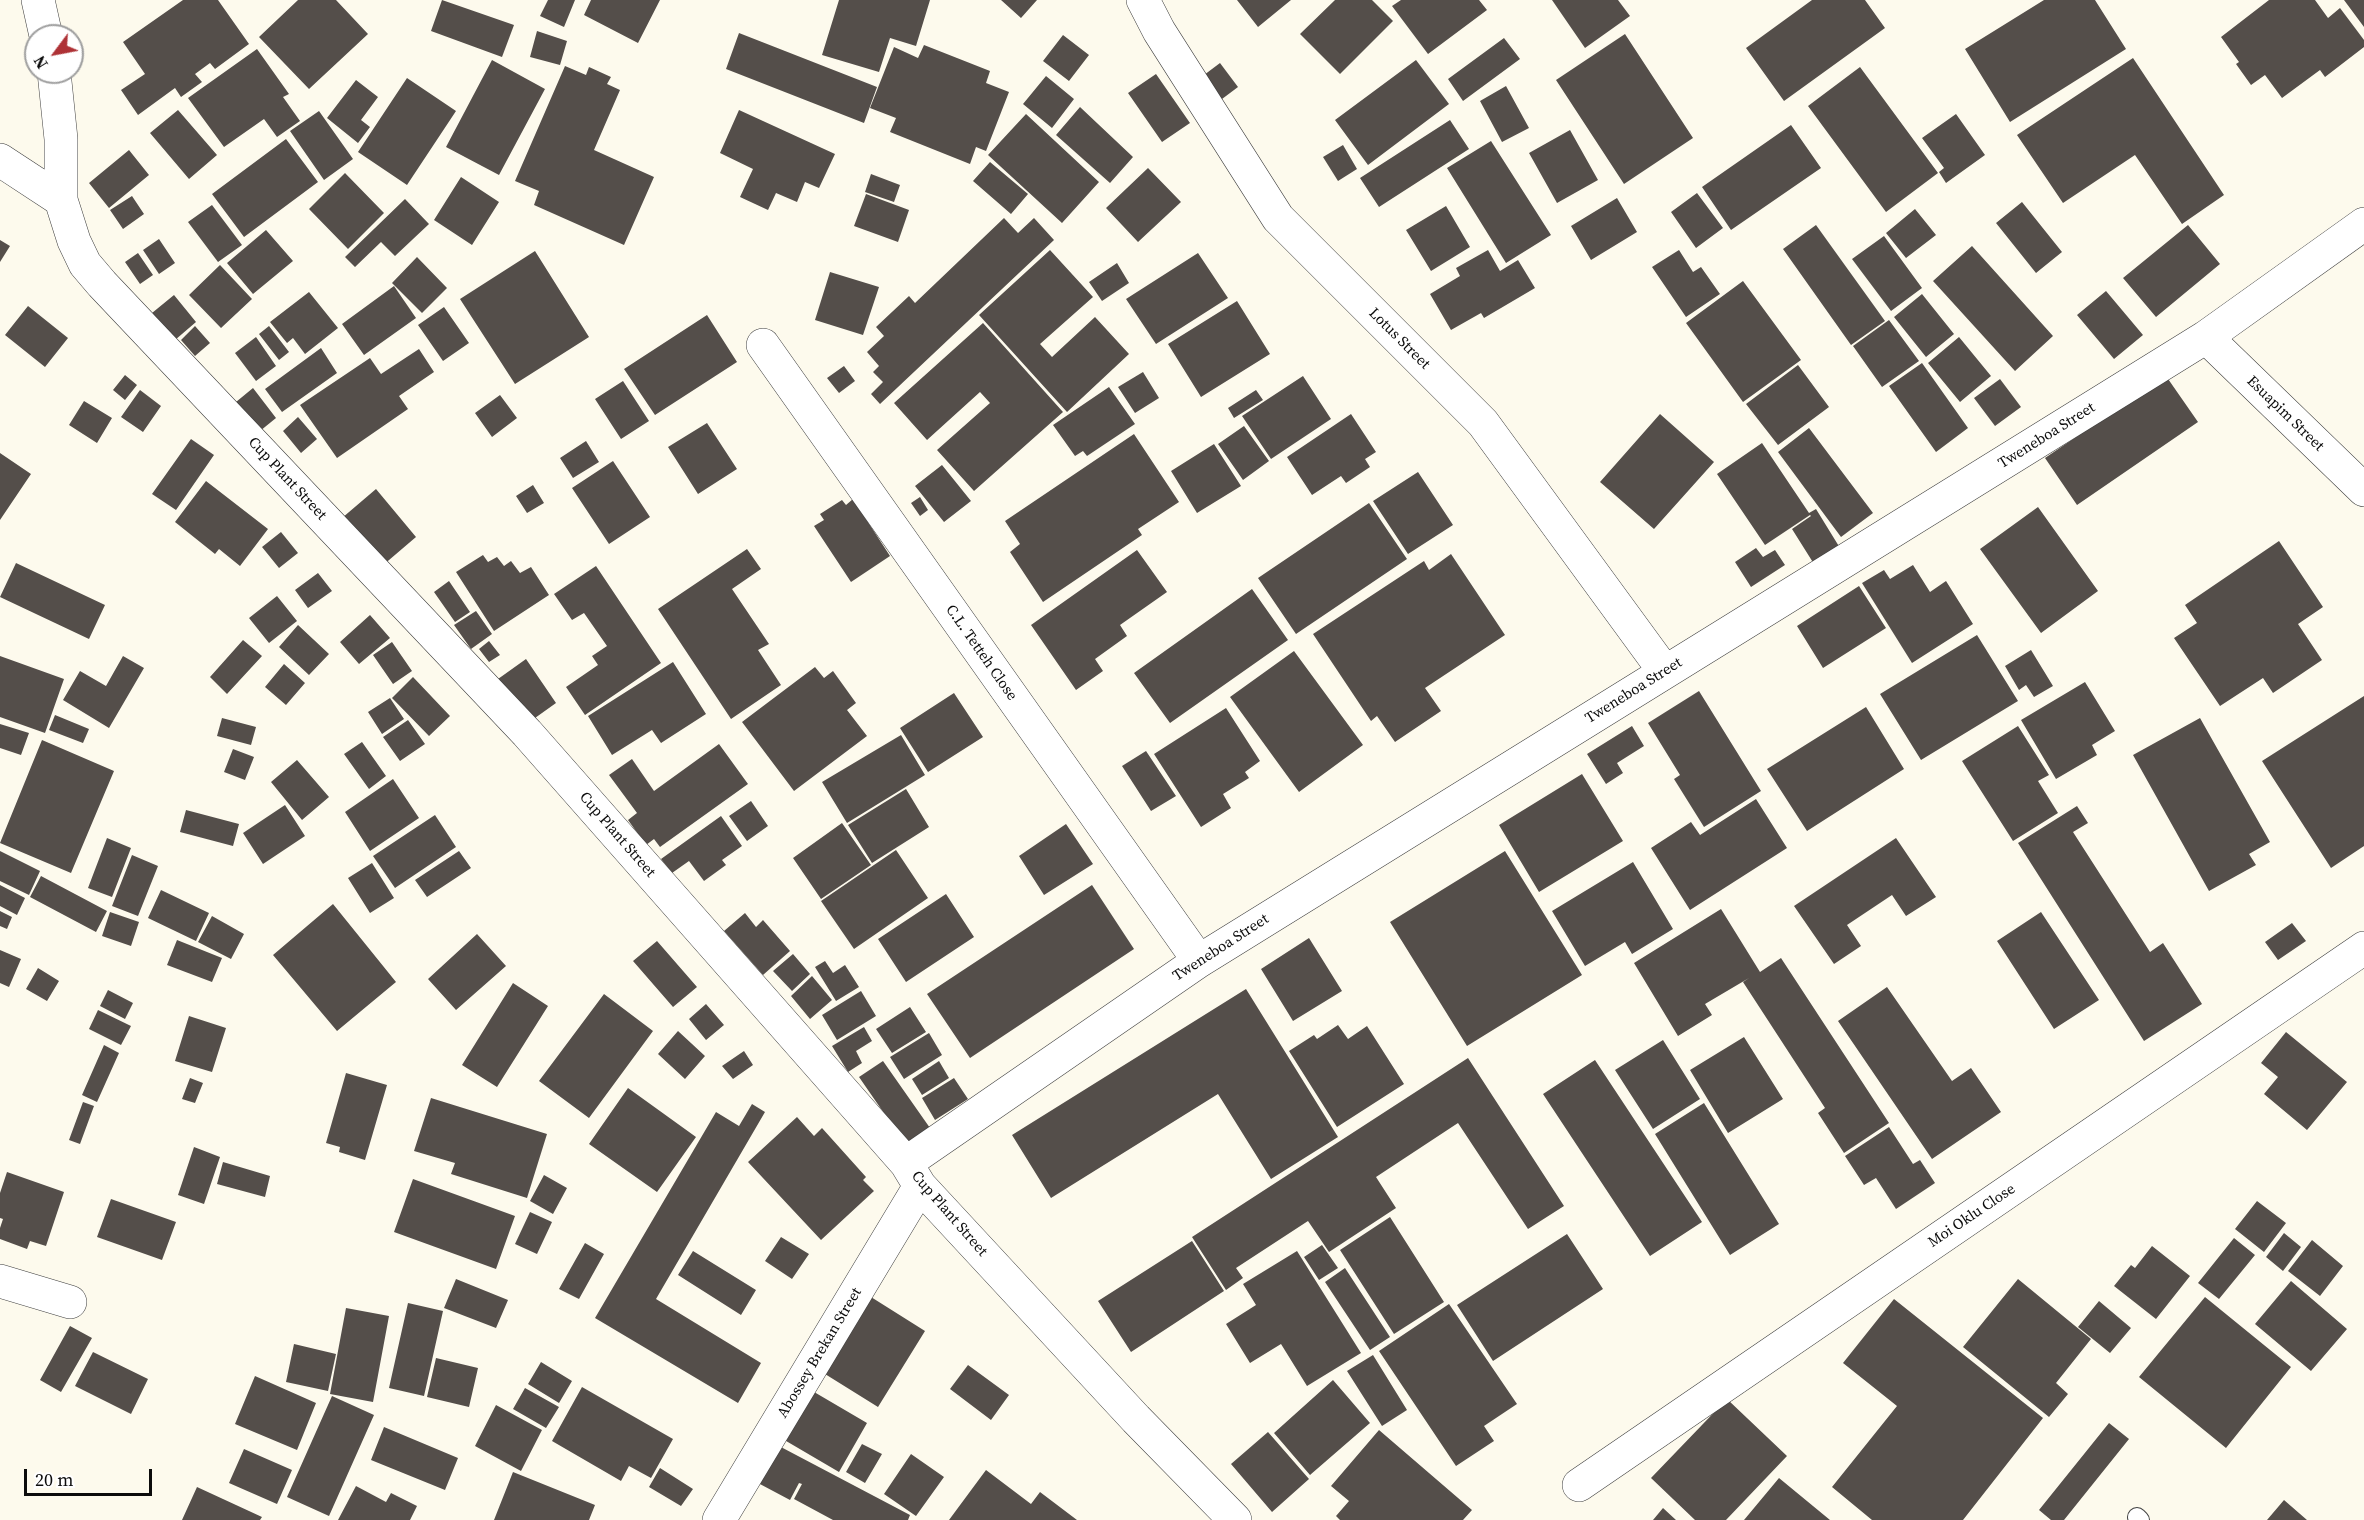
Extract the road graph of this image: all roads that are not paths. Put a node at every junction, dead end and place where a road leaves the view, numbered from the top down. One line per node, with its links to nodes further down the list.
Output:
1 (38, 0): 3 (street)
2 (1143, 0): 11 (street, Lotus Street)
3 (43, 24)
4 (55, 84): 6 (street, Cup Plant Street)
5 (0, 160): 6 (street)
6 (61, 200): 14 (street, Cup Plant Street)
7 (2364, 224): 8 (street, Tweneboa Street)
8 (2206, 337): 10 (street, Esuapim Street); 11 (street, Tweneboa Street)
9 (763, 345): 13 (street, C.L. Tetteh Close)
10 (2364, 490)
11 (1665, 672): 13 (street, Tweneboa Street)
12 (2364, 948): 17 (street, Moi Oklu Close)
13 (1199, 961): 14 (street, Tweneboa Street)
14 (913, 1175): 18 (street, Abossey Brekan Street); 19 (street, Cup Plant Street)
15 (0, 1281): 16 (street)
16 (70, 1302)
17 (1579, 1485)
18 (719, 1520)
19 (1235, 1520)

